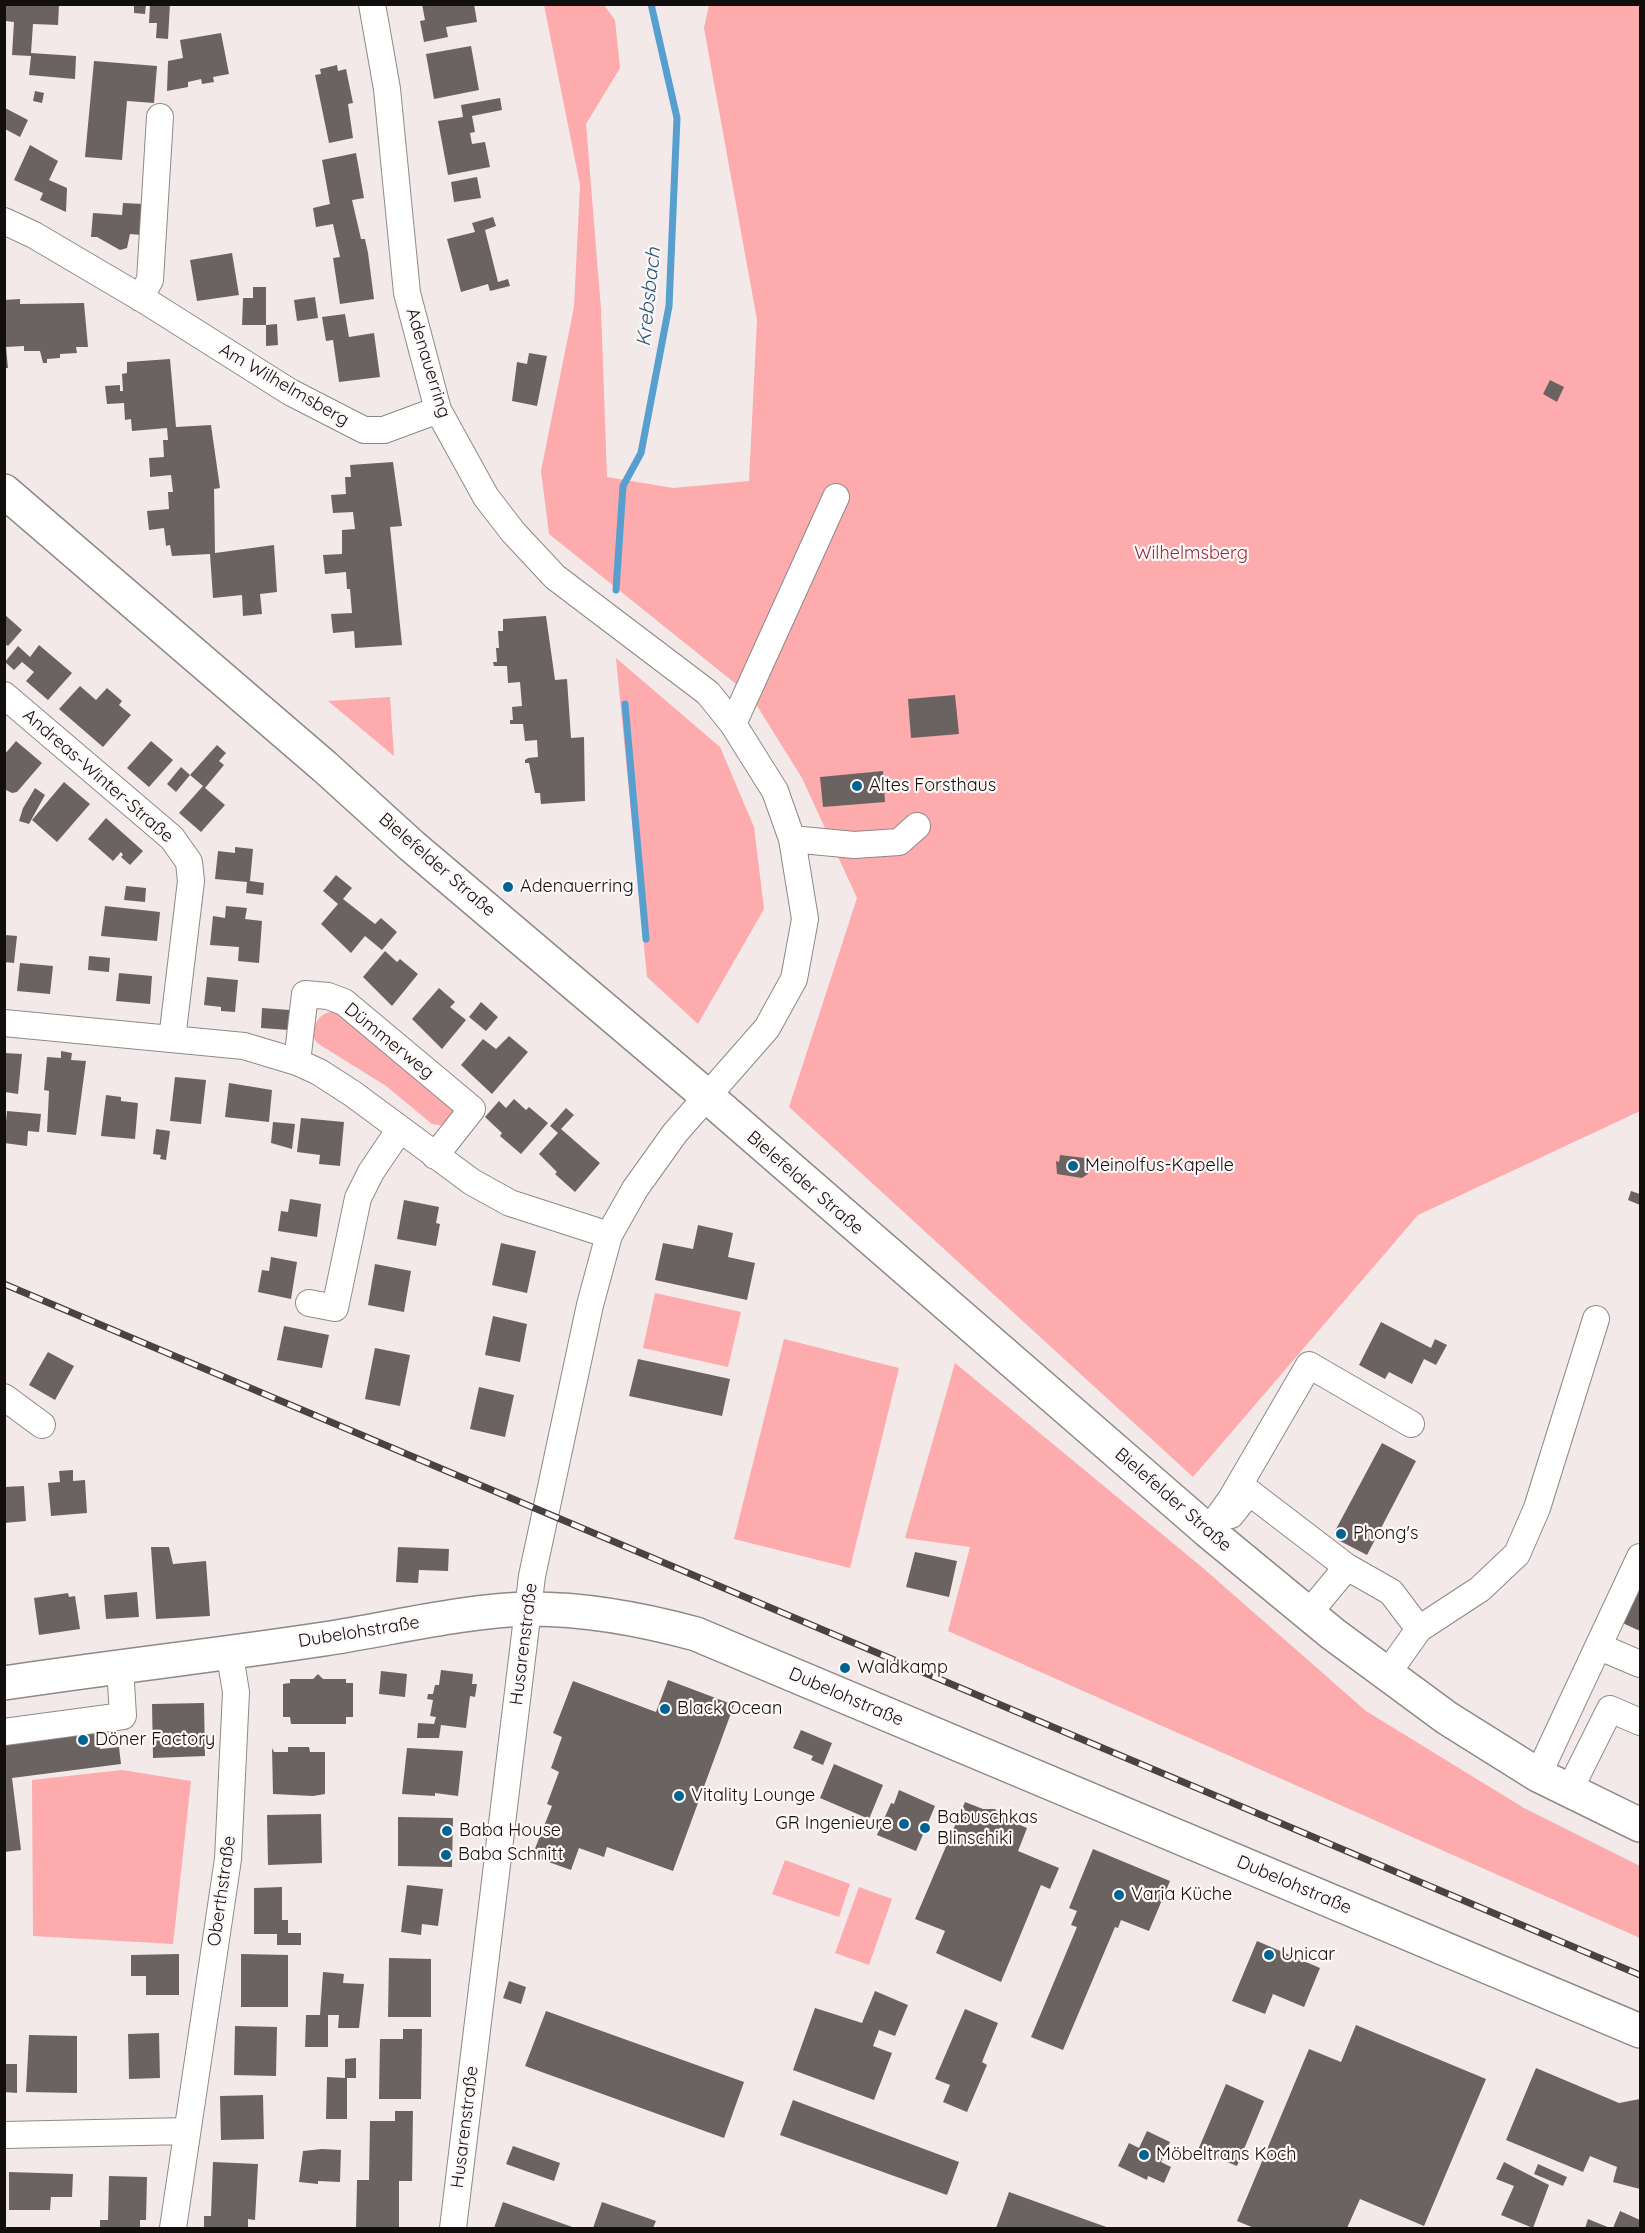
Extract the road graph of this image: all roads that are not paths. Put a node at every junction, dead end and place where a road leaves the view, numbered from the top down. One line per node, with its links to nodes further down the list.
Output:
1 (372, 4): 5 (street, Adenauerring)
2 (160, 117): 4 (street)
3 (4, 221): 4 (street, Am Wilhelmsberg)
4 (140, 298): 5 (street, Am Wilhelmsberg)
5 (438, 410): 9 (street, Adenauerring)
6 (4, 491): 15 (main road, Bielefelder Straße)
7 (836, 497): 9 (street)
8 (4, 695): 13 (street, Andreas-Winter-Straße)
9 (733, 724): 11 (street, Adenauerring)
10 (916, 826): 11 (street)
11 (792, 839): 15 (street, Adenauerring)
12 (4, 1023): 13 (street)
13 (172, 1039): 14 (street)
14 (297, 1062): 16 (street); 17 (street, Dümmerweg)
15 (708, 1097): 18 (street, Husarenstraße); 24 (main road, Bielefelder Straße)
16 (400, 1129): 17 (street); 19 (street)
17 (435, 1156): 18 (street)
18 (609, 1235): 27 (street, Husarenstraße)
19 (309, 1303)
20 (1596, 1318): 29 (street)
21 (4, 1397): 23 (street)
22 (1411, 1424): 24 (street)
23 (42, 1425)
24 (1211, 1534): 26 (street); 28 (main road, Bielefelder Straße)
25 (1641, 1557): 30 (street)
26 (1347, 1567): 28 (street); 29 (street)
27 (528, 1609): 31 (main road, Dubelohstraße); 41 (main road, Dubelohstraße); 45 (street, Husarenstraße)
28 (1308, 1614): 34 (main road, Bielefelder Straße)
29 (1419, 1629): 34 (street)
30 (1600, 1647): 32 (street); 38 (street)
31 (229, 1650): 33 (main road, Dubelohstraße); 42 (street, Oberthstraße)
32 (1641, 1664)
33 (120, 1666): 35 (main road, Dubelohstraße); 37 (street)
34 (1387, 1674): 38 (main road, Bielefelder Straße)
35 (4, 1683)
36 (1641, 1722): 39 (street)
37 (4, 1732)
38 (1538, 1775): 39 (main road, Bielefelder Straße)
39 (1569, 1791): 40 (main road, Bielefelder Straße)
40 (1641, 1825)
41 (1641, 2031)
42 (187, 2131): 43 (street); 44 (street, Oberthstraße)
43 (4, 2135)
44 (173, 2229)
45 (453, 2229)

